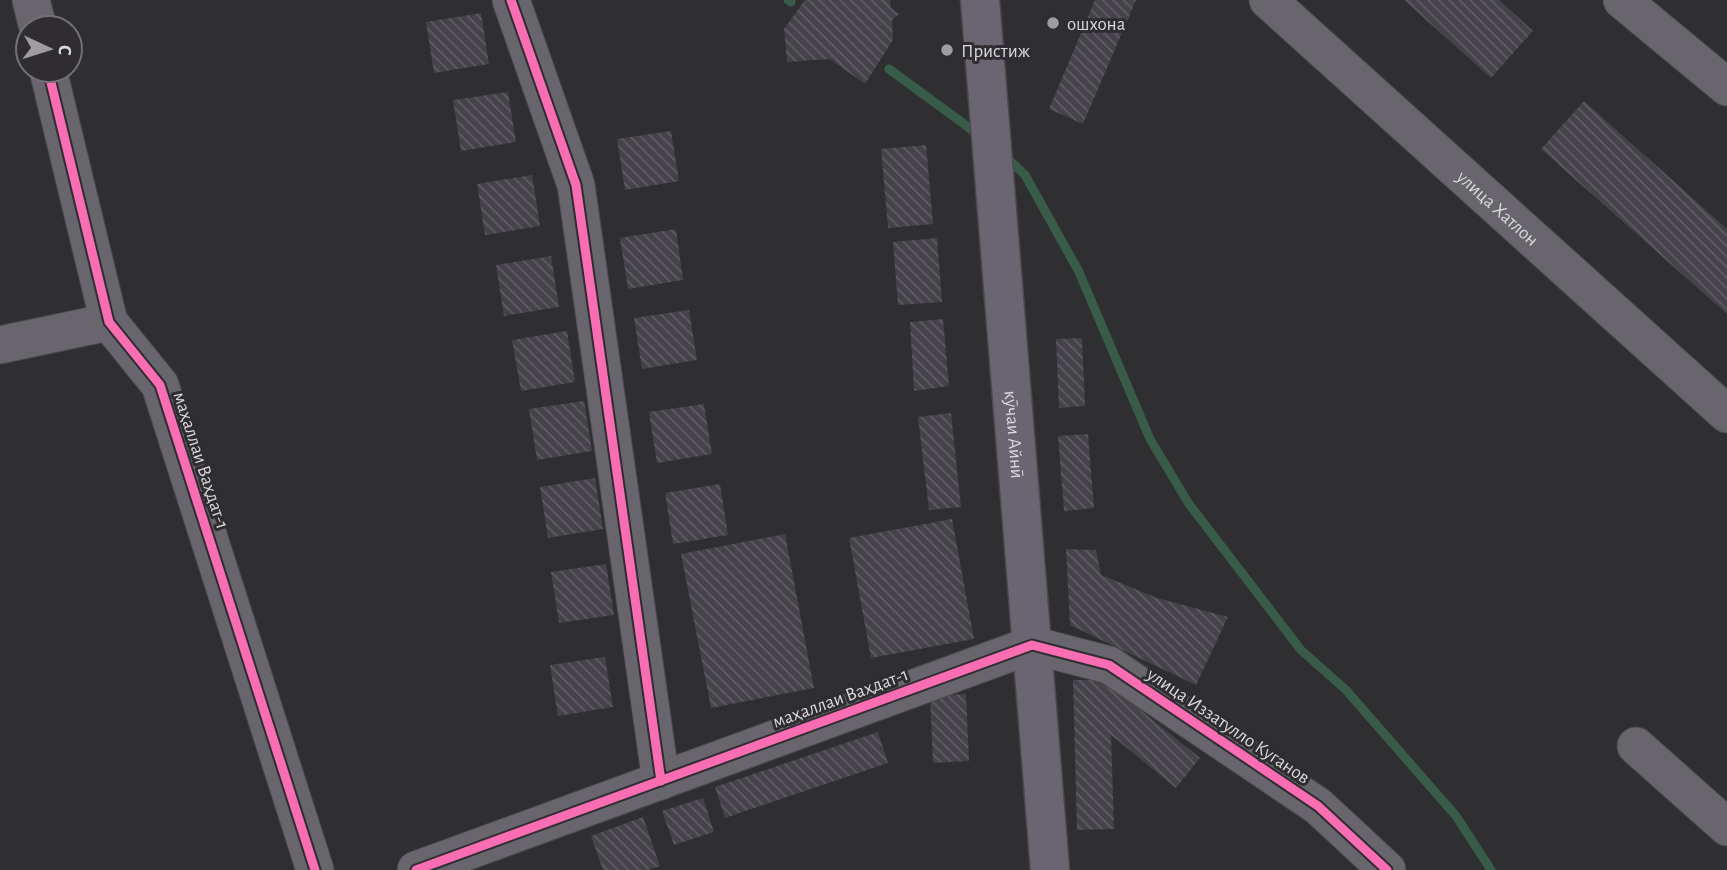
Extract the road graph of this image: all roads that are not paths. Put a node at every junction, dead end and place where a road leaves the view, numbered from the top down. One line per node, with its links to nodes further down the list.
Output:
1 (511, 0): 13 (street)
2 (980, 0): 11 (main road, кӯчаи Айнӣ)
3 (1268, 0): 10 (street, улица Хатлон)
4 (1622, 0): 5 (street)
5 (1662, 13): 7 (street)
6 (51, 84): 8 (street, маҳаллаи Ваҳдат-1)
7 (1727, 87)
8 (109, 322): 9 (street); 15 (street, маҳаллаи Ваҳдат-1)
9 (0, 345)
10 (1727, 414)
11 (1032, 645): 13 (street, маҳаллаи Ваҳдат-1); 17 (main road, кӯчаи Айнӣ); 18 (street, улица Иззатулло Куганов)
12 (1636, 746): 14 (street)
13 (661, 781): 16 (street, маҳаллаи Ваҳдат-1)
14 (1727, 827)
15 (315, 870)
16 (416, 870)
17 (1050, 870)
18 (1387, 870)

